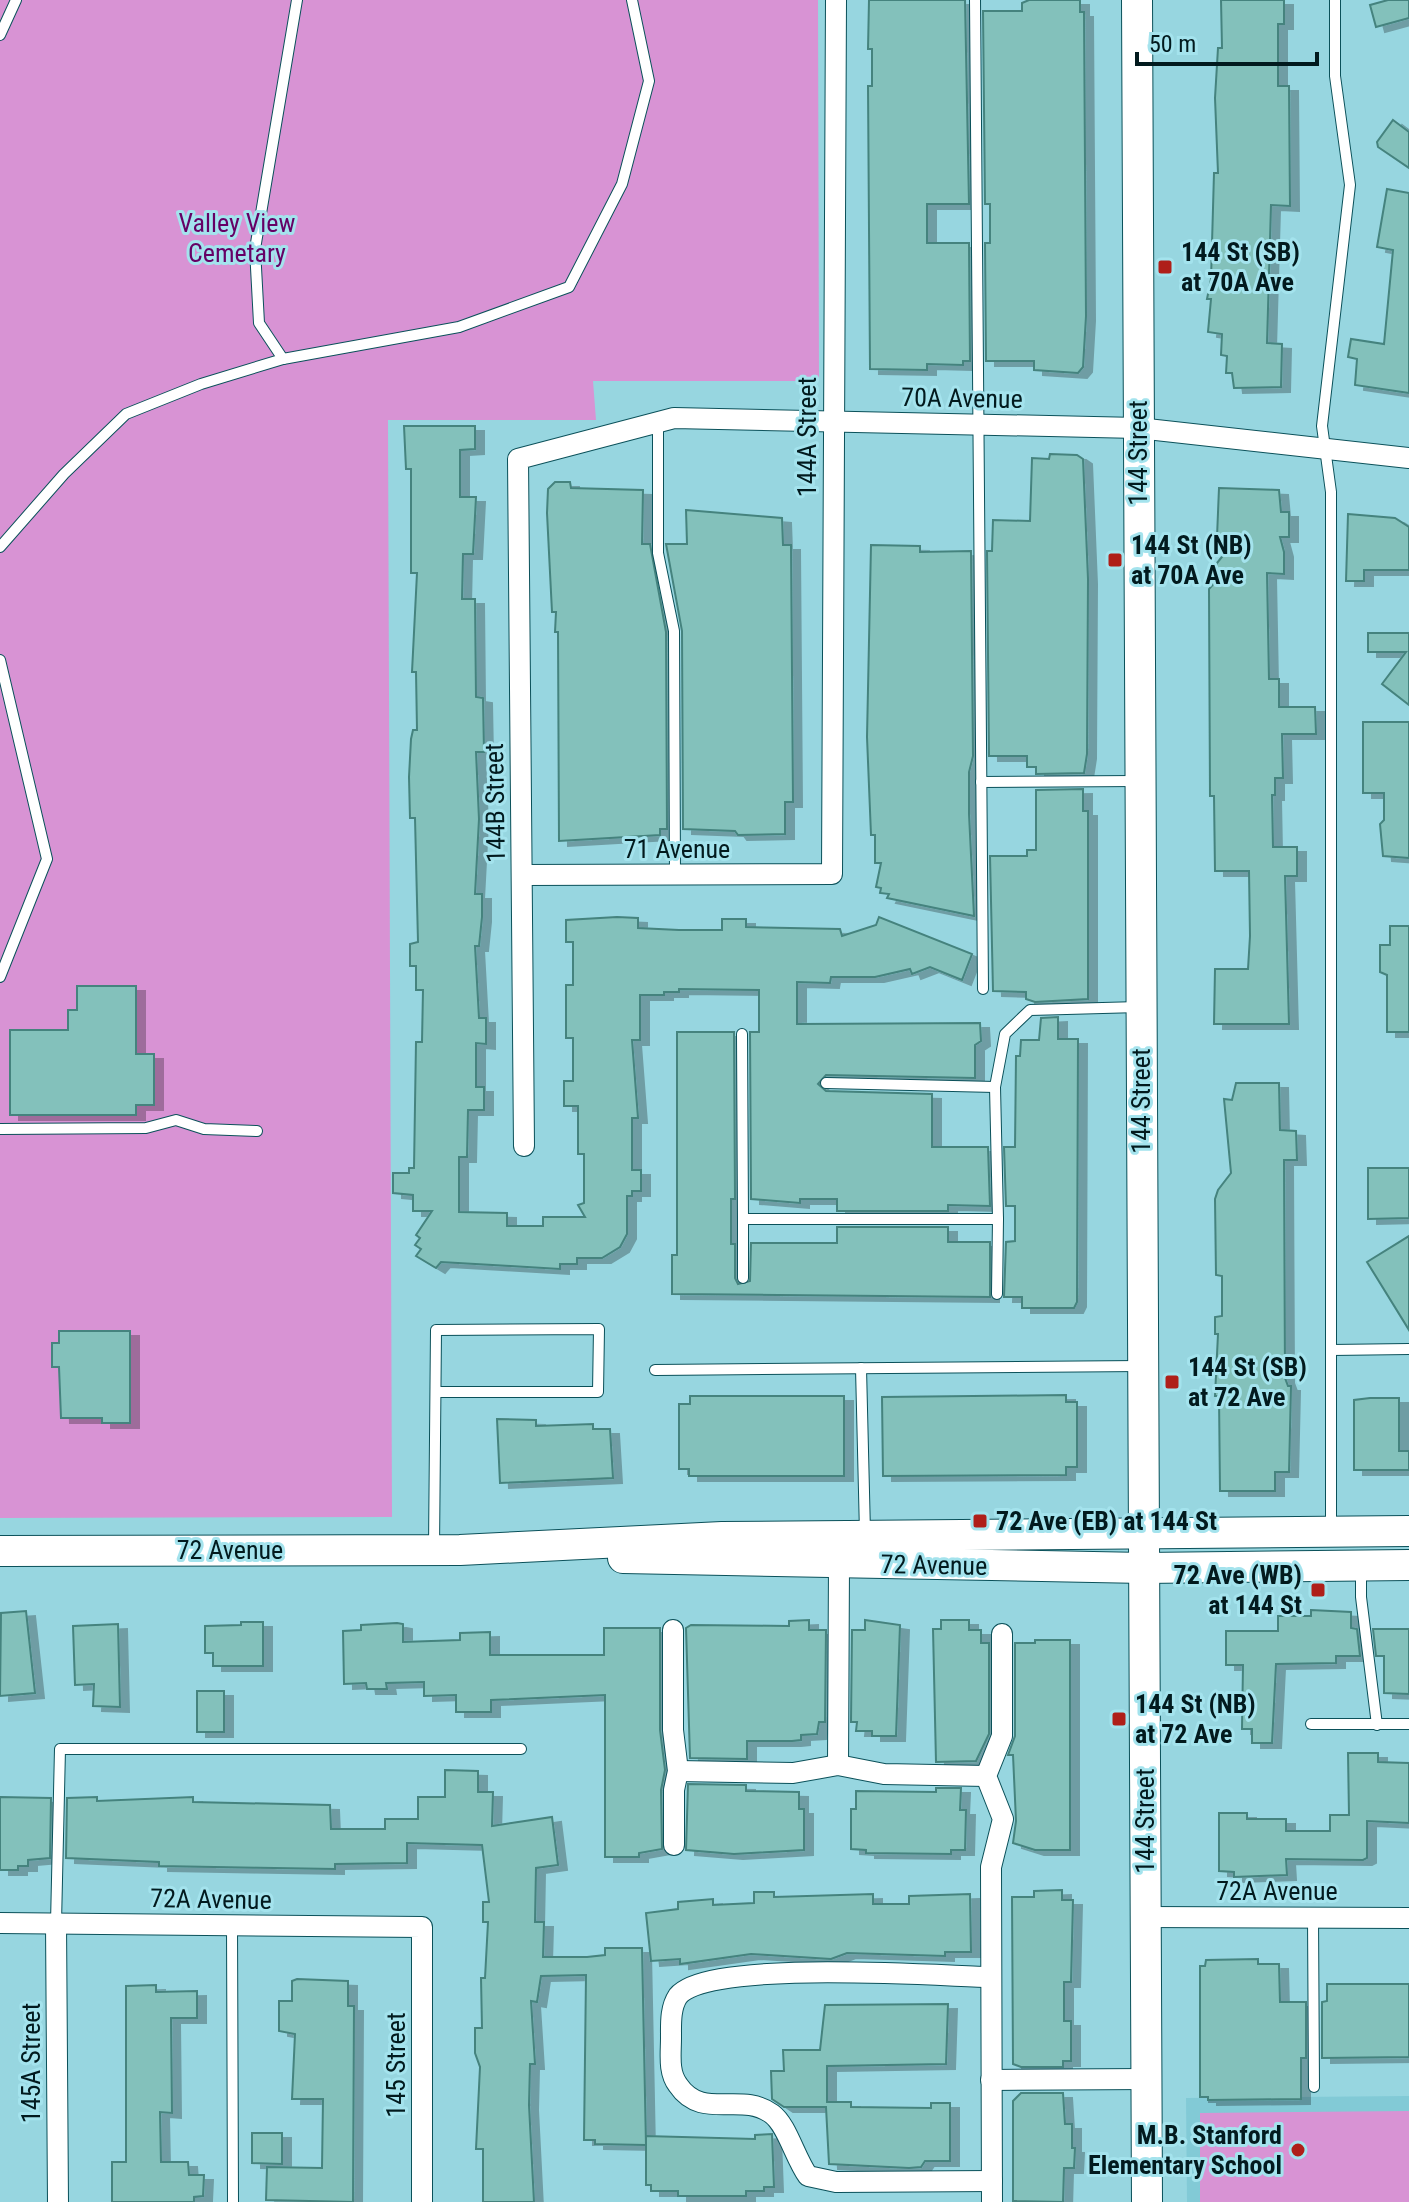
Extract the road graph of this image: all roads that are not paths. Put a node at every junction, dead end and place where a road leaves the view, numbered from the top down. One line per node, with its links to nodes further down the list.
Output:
1 (16, 0): 8 (lane)
2 (297, 0): 9 (lane)
3 (632, 0): 9 (lane)
4 (836, 0): 10 (street, 144A Street)
5 (975, 0): 12 (lane)
6 (1137, 0): 13 (main road, 144 Street)
7 (1335, 0): 14 (lane)
8 (0, 35)
9 (283, 359): 17 (lane)
10 (833, 421): 11 (street, 70A Avenue); 12 (street, 70A Avenue); 21 (street, 144A Street)
11 (658, 422): 16 (street, 70A Avenue); 23 (lane)
12 (977, 424): 13 (street, 70A Avenue); 20 (lane)
13 (1138, 428): 14 (street, 70A Avenue); 19 (main road, 144 Street)
14 (1325, 449): 15 (street, 70A Avenue); 38 (lane)
15 (1409, 458)
16 (518, 459): 22 (street, 144B Street)
17 (0, 547)
18 (0, 660): 24 (lane)
19 (1139, 781): 20 (lane); 26 (main road, 144 Street)
20 (981, 782): 25 (lane)
21 (832, 874): 23 (street, 71 Avenue)
22 (522, 875): 23 (street, 71 Avenue); 32 (street, 144B Street)
23 (675, 875)
24 (0, 977)
25 (983, 989)
26 (1141, 1007): 29 (lane); 39 (main road, 144 Street)
27 (742, 1034): 33 (lane)
28 (826, 1083): 29 (lane)
29 (995, 1087): 34 (lane)
30 (0, 1129): 31 (lane)
31 (257, 1131)
32 (524, 1146)
33 (743, 1219): 34 (lane); 35 (lane)
34 (998, 1219): 36 (lane)
35 (743, 1278)
36 (997, 1294)
37 (1409, 1349): 38 (lane)
38 (1331, 1350): 44 (lane)
39 (1143, 1366): 40 (lane); 46 (main road, 144 Street)
40 (861, 1368): 41 (lane); 45 (lane)
41 (655, 1370)
42 (436, 1392): 42 (lane); 47 (lane)
43 (1409, 1531): 44 (main road, 72 Avenue)
44 (1331, 1532): 46 (main road, 72 Avenue)
45 (865, 1535): 46 (main road, 72 Avenue); 47 (main road, 72 Avenue)
46 (1144, 1535): 52 (main road, 144 Street)
47 (447, 1550): 48 (main road, 72 Avenue); 49 (main road, 72 Avenue)
48 (0, 1551)
49 (839, 1564): 52 (main road, 72 Avenue); 59 (street)
50 (1409, 1565): 51 (main road, 72 Avenue)
51 (1361, 1566): 52 (main road, 72 Avenue); 57 (lane)
52 (1144, 1568): 63 (main road, 144 Street)
53 (673, 1630): 60 (street)
54 (1002, 1634): 61 (street)
55 (1311, 1724): 57 (lane)
56 (1409, 1724): 57 (lane)
57 (1377, 1725)
58 (521, 1749): 67 (lane)
59 (838, 1765): 60 (street); 61 (street)
60 (678, 1771): 62 (street)
61 (986, 1776): 70 (street)
62 (674, 1845)
63 (1146, 1917): 64 (street, 72A Avenue); 71 (main road, 144 Street)
64 (1313, 1917): 65 (street, 72A Avenue); 73 (lane)
65 (1409, 1918)
66 (0, 1923): 67 (street, 72A Avenue)
67 (56, 1923): 68 (street, 72A Avenue); 75 (street, 145A Street)
68 (232, 1925): 69 (street, 72A Avenue); 76 (lane)
69 (422, 1927): 77 (street, 145 Street)
70 (991, 1977): 72 (street); 74 (street)
71 (1147, 2079): 72 (street); 78 (main road, 144 Street)
72 (991, 2080): 74 (street)
73 (1314, 2087)
74 (992, 2192)
75 (58, 2202)
76 (233, 2202)
77 (422, 2202)
78 (1147, 2202)

